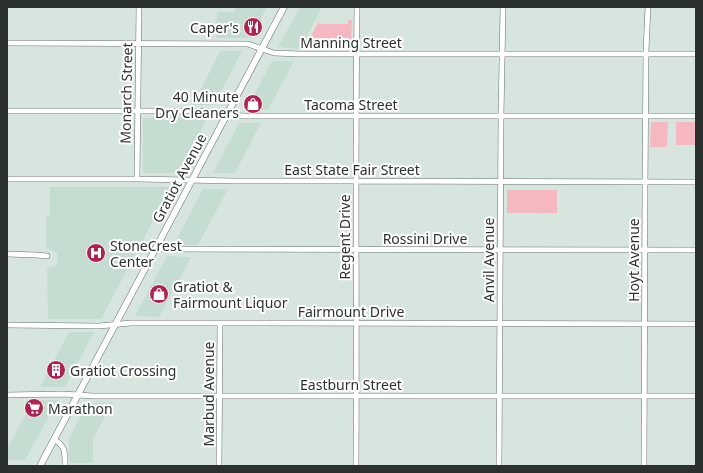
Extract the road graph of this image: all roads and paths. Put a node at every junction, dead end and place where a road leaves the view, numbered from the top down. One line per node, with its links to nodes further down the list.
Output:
1 (138, 7): 7 (street, Monarch Street)
2 (284, 7): 8 (main road, Gratiot Avenue)
3 (357, 7): 9 (street, Regent Drive)
4 (503, 7): 10 (street, Anvil Avenue)
5 (648, 7): 11 (street, Hoyt Avenue)
6 (7, 43): 7 (street, Manning Street)
7 (138, 44): 8 (street, Manning Street); 14 (street, Monarch Street)
8 (262, 49): 9 (street, Manning Street); 15 (main road, Gratiot Avenue)
9 (356, 54): 10 (street, Manning Street); 16 (street, Regent Drive)
10 (502, 54): 11 (street, Manning Street); 17 (street, Anvil Avenue)
11 (646, 54): 12 (street, Manning Street); 18 (street, Hoyt Avenue)
12 (696, 54)
13 (7, 111): 14 (street, Tacoma Street)
14 (138, 111): 15 (street, Tacoma Street); 21 (street, Monarch Street)
15 (227, 113): 16 (street, Tacoma Street); 22 (main road, Gratiot Avenue)
16 (356, 116): 17 (street, Tacoma Street); 23 (street, Regent Drive)
17 (500, 116): 18 (street, Tacoma Street); 24 (street, Anvil Avenue)
18 (646, 116): 19 (street, Tacoma Street); 25 (street, Hoyt Avenue)
19 (696, 116)
20 (7, 179): 21 (street, East State Fair Street)
21 (137, 179): 22 (street, East State Fair Street)
22 (192, 180): 23 (street, East State Fair Street); 27 (main road, Gratiot Avenue)
23 (356, 181): 24 (street, East State Fair Street); 28 (street, Regent Drive)
24 (501, 181): 25 (street, East State Fair Street); 29 (street, Anvil Avenue)
25 (645, 182): 26 (street, East State Fair Street); 30 (street, Hoyt Avenue)
26 (696, 182)
27 (155, 249): 28 (street, Rossini Drive); 36 (main road, Gratiot Avenue)
28 (355, 250): 29 (street, Rossini Drive); 37 (street, Regent Drive)
29 (500, 250): 30 (street, Rossini Drive); 35 (street, Anvil Avenue)
30 (645, 250): 31 (street, Rossini Drive); 38 (street, Hoyt Avenue)
31 (696, 250)
32 (7, 254): 33 (street)
33 (47, 256)
34 (220, 323): 36 (street, Fairmount Drive); 37 (street, Fairmount Drive); 43 (street, Marbud Avenue)
35 (500, 323): 37 (street, Fairmount Drive); 38 (street, Fairmount Drive); 45 (street, Anvil Avenue)
36 (115, 324): 40 (street, Fairmount Drive); 41 (main road, Gratiot Avenue)
37 (356, 324): 44 (street, Regent Drive)
38 (645, 324): 39 (street, Fairmount Drive); 46 (street, Hoyt Avenue)
39 (696, 324)
40 (7, 325)
41 (77, 394): 42 (street, Eastburn Street); 43 (street, Eastburn Street); 48 (main road, Gratiot Avenue)
42 (7, 395)
43 (220, 396): 44 (street, Eastburn Street); 51 (street, Marbud Avenue)
44 (356, 396): 45 (street, Eastburn Street); 52 (street, Regent Drive)
45 (500, 396): 46 (street, Eastburn Street); 53 (street, Anvil Avenue)
46 (644, 396): 47 (street, Eastburn Street); 54 (street, Hoyt Avenue)
47 (696, 396)
48 (54, 439): 49 (main road, Gratiot Avenue); 50 (street)
49 (40, 466)
50 (65, 466)
51 (219, 466)
52 (356, 466)
53 (499, 466)
54 (644, 466)

